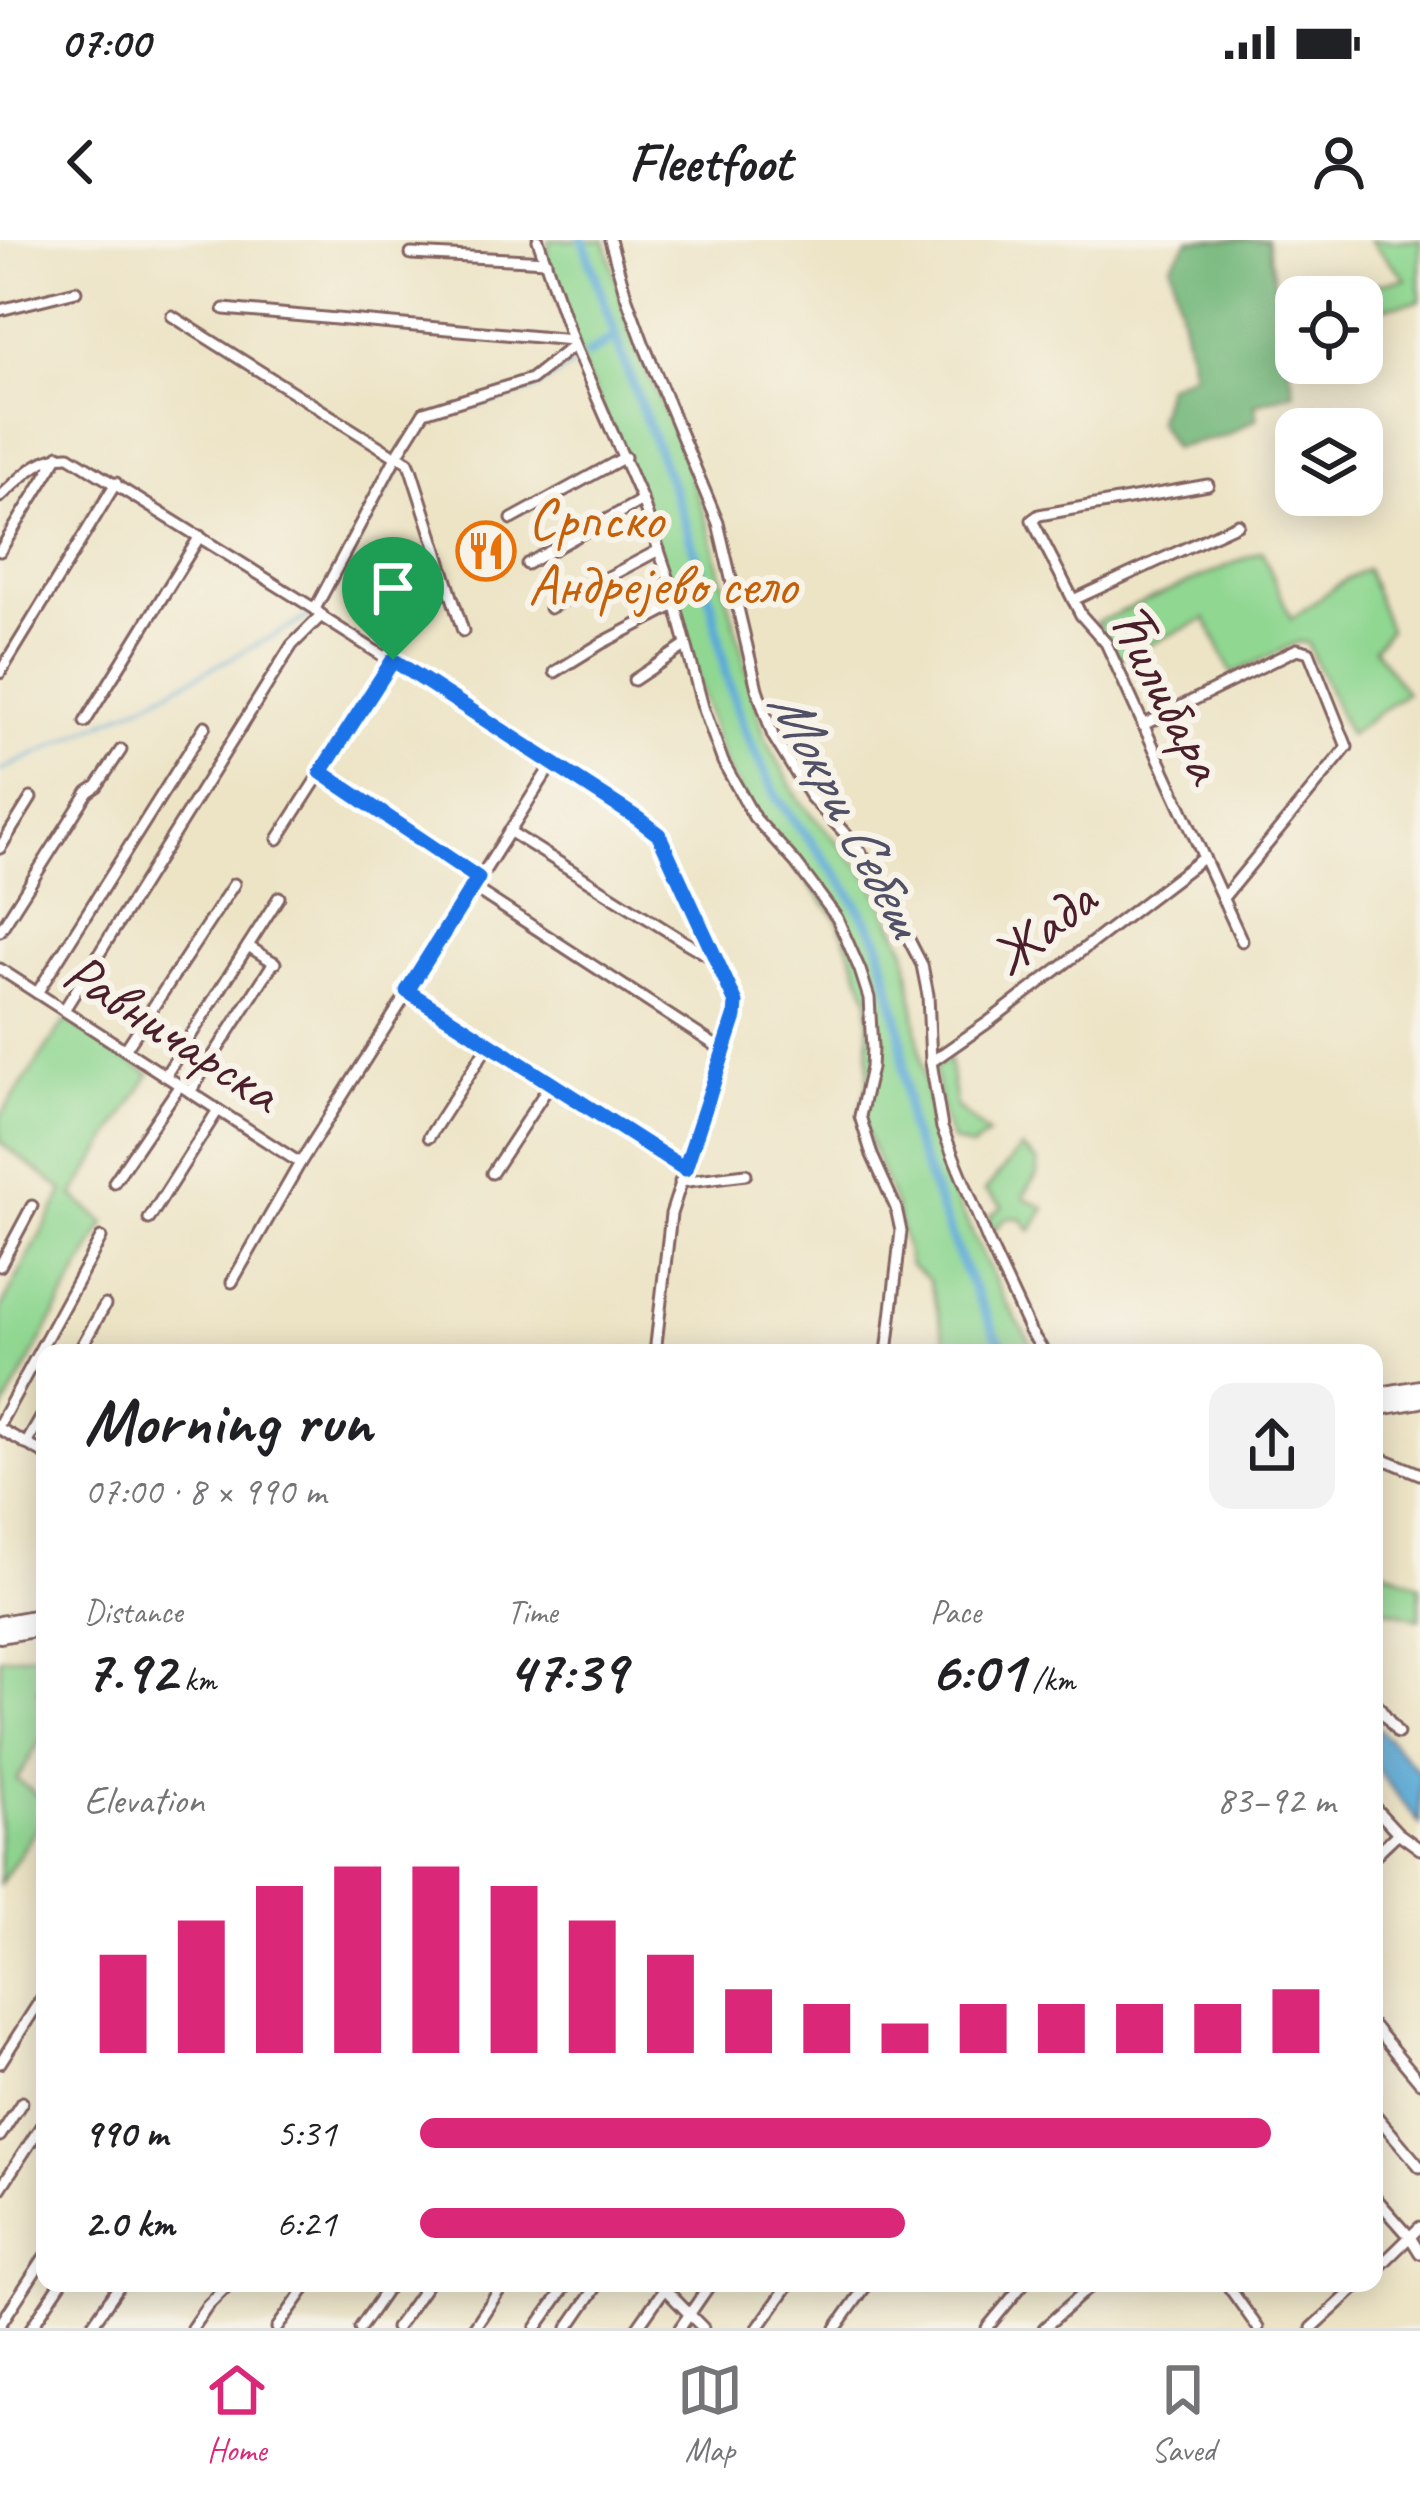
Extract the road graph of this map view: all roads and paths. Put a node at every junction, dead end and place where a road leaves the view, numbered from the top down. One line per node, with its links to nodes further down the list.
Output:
1 (538, 240): 4 (street)
2 (610, 240): 61 (street)
3 (411, 254): 4 (street)
4 (546, 261): 9 (street)
5 (76, 291): 7 (street)
6 (224, 309): 9 (street)
7 (0, 310)
8 (172, 316): 12 (street)
9 (573, 342): 11 (street); 12 (street)
10 (59, 455): 14 (street); 15 (street); 23 (street)
11 (625, 457): 18 (street); 19 (street)
12 (400, 458): 28 (street); 29 (street)
13 (0, 483): 14 (street)
14 (15, 483): 17 (street)
15 (116, 483): 21 (street); 33 (street)
16 (1208, 484): 25 (street, Ћилибара)
17 (0, 497)
18 (642, 500): 22 (street); 24 (street)
19 (512, 519)
20 (1238, 524): 25 (street)
21 (200, 536): 28 (street); 35 (street)
22 (659, 550): 26 (street); 27 (street)
23 (0, 551)
24 (527, 564)
25 (1073, 600): 36 (street, Ћилибара)
26 (675, 605): 30 (street); 32 (street)
27 (550, 608)
28 (318, 612): 31 (street); 57 (street)
29 (463, 631)
30 (686, 646): 34 (street); 82 (street)
31 (393, 660): 39 (street); 40 (street)
32 (555, 672)
33 (0, 673)
34 (634, 680)
35 (85, 722)
36 (1143, 724): 45 (street, Ћилибара); 49 (street)
37 (205, 726): 56 (street)
38 (121, 750): 50 (street)
39 (552, 764): 42 (street, Равничарска); 53 (street)
40 (321, 772): 43 (street); 46 (street)
41 (31, 798): 44 (street)
42 (509, 830): 46 (street, Равничарска); 53 (street)
43 (278, 839)
44 (0, 848)
45 (1204, 857): 49 (street, Ћилибара); 61 (street, Жада)
46 (475, 883): 55 (street, Равничарска); 60 (street)
47 (233, 884): 59 (street)
48 (279, 897): 52 (street)
49 (1222, 898): 51 (street, Ћилибара)
50 (0, 931)
51 (1242, 940)
52 (248, 946): 62 (street); 64 (street)
53 (718, 958): 60 (street)
54 (0, 969): 56 (street, Равничарска)
55 (407, 991): 58 (street); 67 (street, Равничарска)
56 (37, 993): 57 (street, Равничарска)
57 (64, 1010): 59 (street, Равничарска)
58 (489, 1044): 63 (street); 66 (street)
59 (125, 1050): 62 (street, Равничарска)
60 (724, 1051): 68 (street)
61 (931, 1062): 83 (street)
62 (165, 1076): 64 (street, Равничарска)
63 (551, 1083): 68 (street); 69 (street)
64 (185, 1089): 65 (street, Равничарска); 71 (street)
65 (218, 1110): 67 (street, Равничарска); 74 (street)
66 (429, 1137)
67 (300, 1163): 77 (street, Равничарска)
68 (685, 1169): 72 (street)
69 (492, 1172)
70 (746, 1174): 72 (street)
71 (114, 1182)
72 (680, 1182): 81 (street)
73 (32, 1206): 76 (street)
74 (149, 1219)
75 (100, 1238): 79 (street)
76 (0, 1266)
77 (232, 1282)
78 (104, 1305): 80 (street)
79 (44, 1344)
80 (83, 1344)
81 (656, 1344)
82 (888, 1344)
83 (1040, 1344)
84 (36, 1358): 89 (street)
85 (1420, 1388): 86 (main road)
86 (1383, 1394)
87 (1420, 1400): 88 (main road)
88 (1383, 1406)
89 (0, 1426): 91 (street)
90 (36, 1427): 91 (street)
91 (26, 1444): 92 (street)
92 (36, 1449)
93 (1383, 1459): 94 (street)
94 (1420, 1474)
95 (36, 1618): 96 (main road)
96 (0, 1624)
97 (36, 1629): 98 (main road)
98 (0, 1635)
99 (1383, 1713): 100 (street)
100 (1398, 1733)
101 (1383, 1817): 102 (street)
102 (1398, 1833): 103 (street); 104 (street)
103 (1383, 1847)
104 (1420, 1850)
105 (36, 2007): 107 (street)
106 (1383, 2038): 108 (street)
107 (0, 2063)
108 (1420, 2082)
109 (22, 2102): 112 (street)
110 (1383, 2124): 113 (street)
111 (36, 2134): 114 (street)
112 (0, 2136)
113 (1420, 2167)
114 (0, 2189)
115 (1383, 2205): 117 (street)
116 (1420, 2227): 117 (street)
117 (1410, 2236): 118 (street); 119 (street)
118 (1420, 2253)
119 (1383, 2263)
120 (36, 2269): 140 (street)
121 (55, 2292): 142 (street)
122 (115, 2292): 143 (street)
123 (221, 2292): 144 (street)
124 (303, 2292): 145 (street)
125 (385, 2292): 141 (street)
126 (422, 2292): 146 (street)
127 (498, 2292): 147 (street)
128 (562, 2292): 148 (street)
129 (592, 2292): 149 (street)
130 (658, 2292): 150 (street)
131 (668, 2292): 139 (street)
132 (705, 2292): 139 (street)
133 (784, 2292): 153 (street)
134 (862, 2292): 154 (street)
135 (1017, 2292): 155 (street)
136 (1084, 2292): 156 (street)
137 (1232, 2292): 157 (street)
138 (1349, 2292): 158 (street)
139 (690, 2314): 151 (street); 152 (street)
140 (0, 2324)
141 (363, 2325)
142 (31, 2328)
143 (90, 2328)
144 (192, 2328)
145 (277, 2328)
146 (396, 2328)
147 (474, 2328)
148 (536, 2328)
149 (568, 2328)
150 (637, 2328)
151 (680, 2328)
152 (703, 2328)
153 (758, 2328)
154 (836, 2328)
155 (987, 2328)
156 (1044, 2328)
157 (1258, 2328)
158 (1312, 2328)

